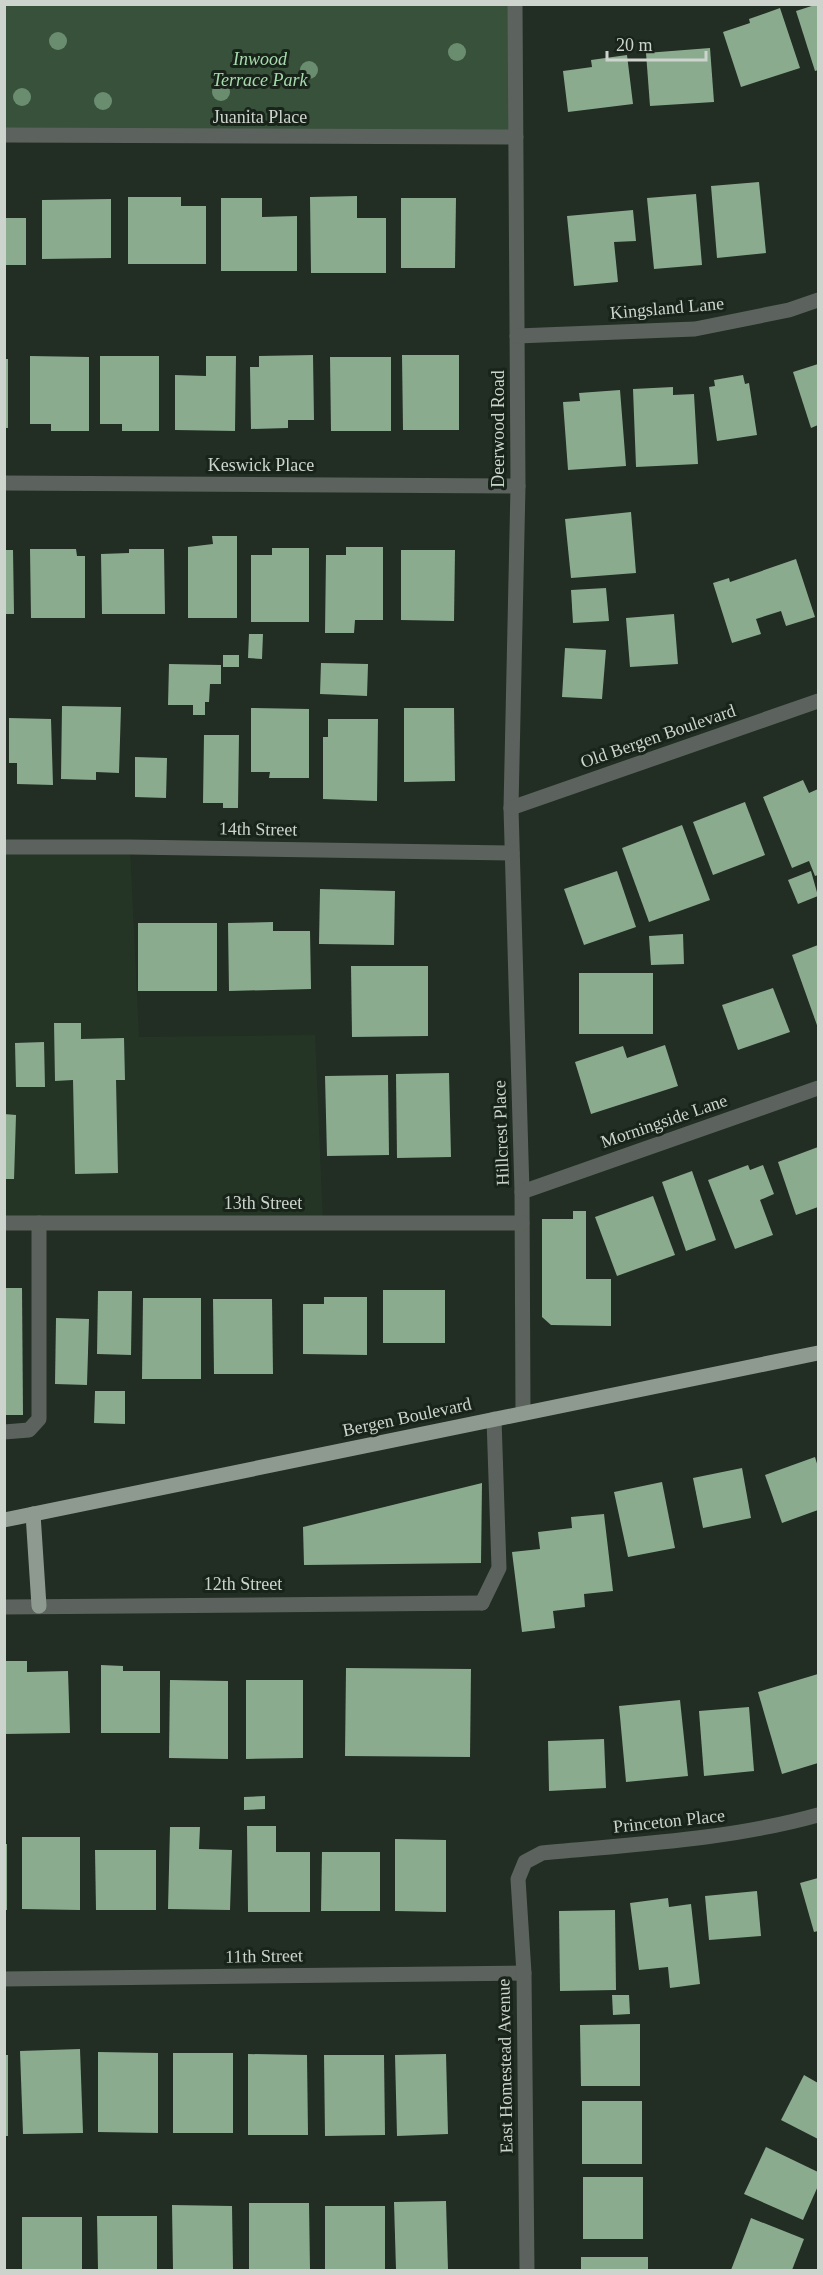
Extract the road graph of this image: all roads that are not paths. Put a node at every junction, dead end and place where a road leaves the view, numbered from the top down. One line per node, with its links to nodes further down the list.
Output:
1 (515, 4): 3 (street, Deerwood Road)
2 (4, 135): 3 (street, Juanita Place)
3 (516, 137): 5 (street, Deerwood Road)
4 (819, 300): 5 (street, Kingsland Lane)
5 (517, 336): 7 (street, Deerwood Road)
6 (4, 483): 7 (street, Keswick Place)
7 (518, 486): 9 (street, Deerwood Road)
8 (819, 701): 9 (street, Old Bergen Boulevard)
9 (511, 808): 11 (street, Deerwood Road)
10 (4, 848): 11 (street, 14th Street)
11 (512, 853): 13 (street, Hillcrest Place)
12 (819, 1088): 13 (street, Morningside Lane)
13 (522, 1192): 16 (street, Hillcrest Place)
14 (4, 1223): 15 (street, 13th Street)
15 (39, 1223): 16 (street, 13th Street); 20 (street)
16 (522, 1223): 18 (street, Hillcrest Place)
17 (819, 1353): 18 (main road, Bergen Boulevard)
18 (523, 1413): 19 (main road, Bergen Boulevard)
19 (494, 1419): 21 (main road, Bergen Boulevard); 24 (street, 12th Street)
20 (4, 1432)
21 (33, 1514): 22 (main road, Bergen Boulevard); 24 (main road)
22 (4, 1520)
23 (4, 1606): 24 (street, 12th Street)
24 (39, 1606)
25 (819, 1815): 26 (street, Princeton Place)
26 (525, 1862): 27 (street, East Homestead Avenue)
27 (524, 1973): 28 (street, 11th Street); 29 (street, East Homestead Avenue)
28 (4, 1979)
29 (527, 2271)

